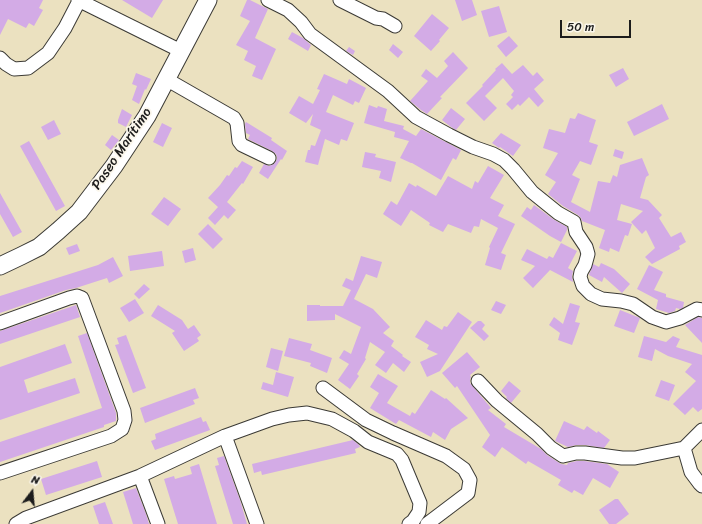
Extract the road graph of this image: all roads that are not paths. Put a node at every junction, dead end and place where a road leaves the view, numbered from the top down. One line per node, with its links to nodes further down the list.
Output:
1 (79, 0): 6 (street); 7 (street)
2 (208, 0): 6 (main road, Paseo Marítimo)
3 (268, 0): 11 (street)
4 (340, 0): 5 (street)
5 (395, 26)
6 (181, 51): 8 (main road, Paseo Marítimo)
7 (0, 58)
8 (166, 79): 9 (street); 10 (main road, Paseo Marítimo)
9 (269, 158)
10 (0, 266)
11 (702, 310)
12 (0, 323): 18 (street)
13 (478, 381): 17 (street)
14 (323, 388): 25 (street)
15 (702, 430): 17 (street)
16 (225, 436): 19 (street); 23 (street); 24 (street)
17 (684, 448): 20 (street)
18 (0, 473)
19 (140, 476): 21 (street); 22 (street)
20 (702, 486)
21 (23, 522)
22 (158, 524)
23 (257, 524)
24 (409, 524)
25 (427, 524)

